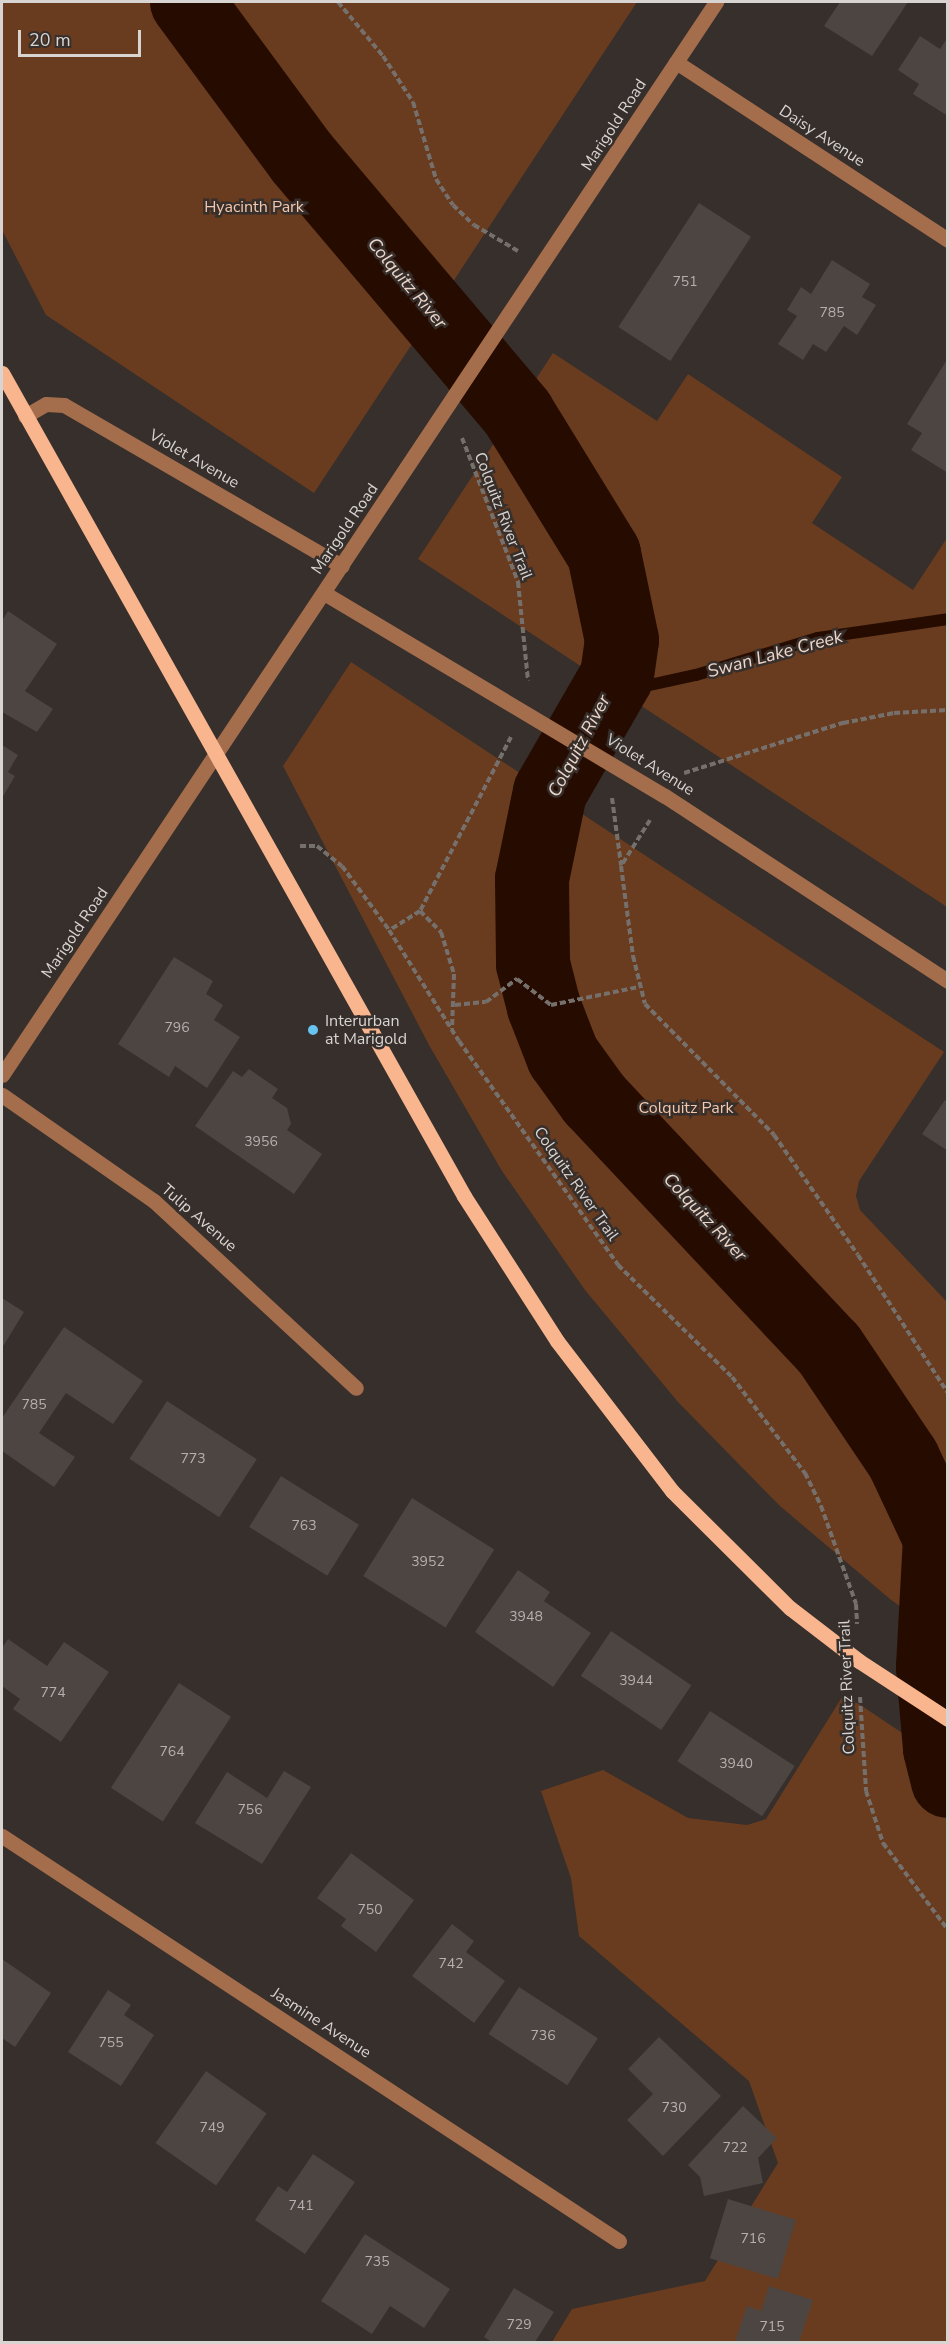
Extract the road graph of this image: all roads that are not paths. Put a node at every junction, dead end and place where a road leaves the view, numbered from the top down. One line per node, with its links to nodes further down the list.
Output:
1 (716, 2): 2 (street, Marigold Road)
2 (676, 62): 3 (street, Daisy Avenue); 6 (street, Marigold Road)
3 (948, 240)
4 (2, 373): 5 (main road)
5 (25, 416): 6 (street, Violet Avenue); 8 (main road)
6 (342, 566): 7 (street, Marigold Road)
7 (324, 593): 8 (street, Marigold Road); 9 (street, Violet Avenue)
8 (216, 755): 10 (street, Marigold Road); 13 (main road)
9 (948, 981)
10 (2, 1076)
11 (2, 1095): 12 (street, Tulip Avenue)
12 (356, 1388)
13 (948, 1719)
14 (2, 1836): 15 (street, Jasmine Avenue)
15 (620, 2241)

